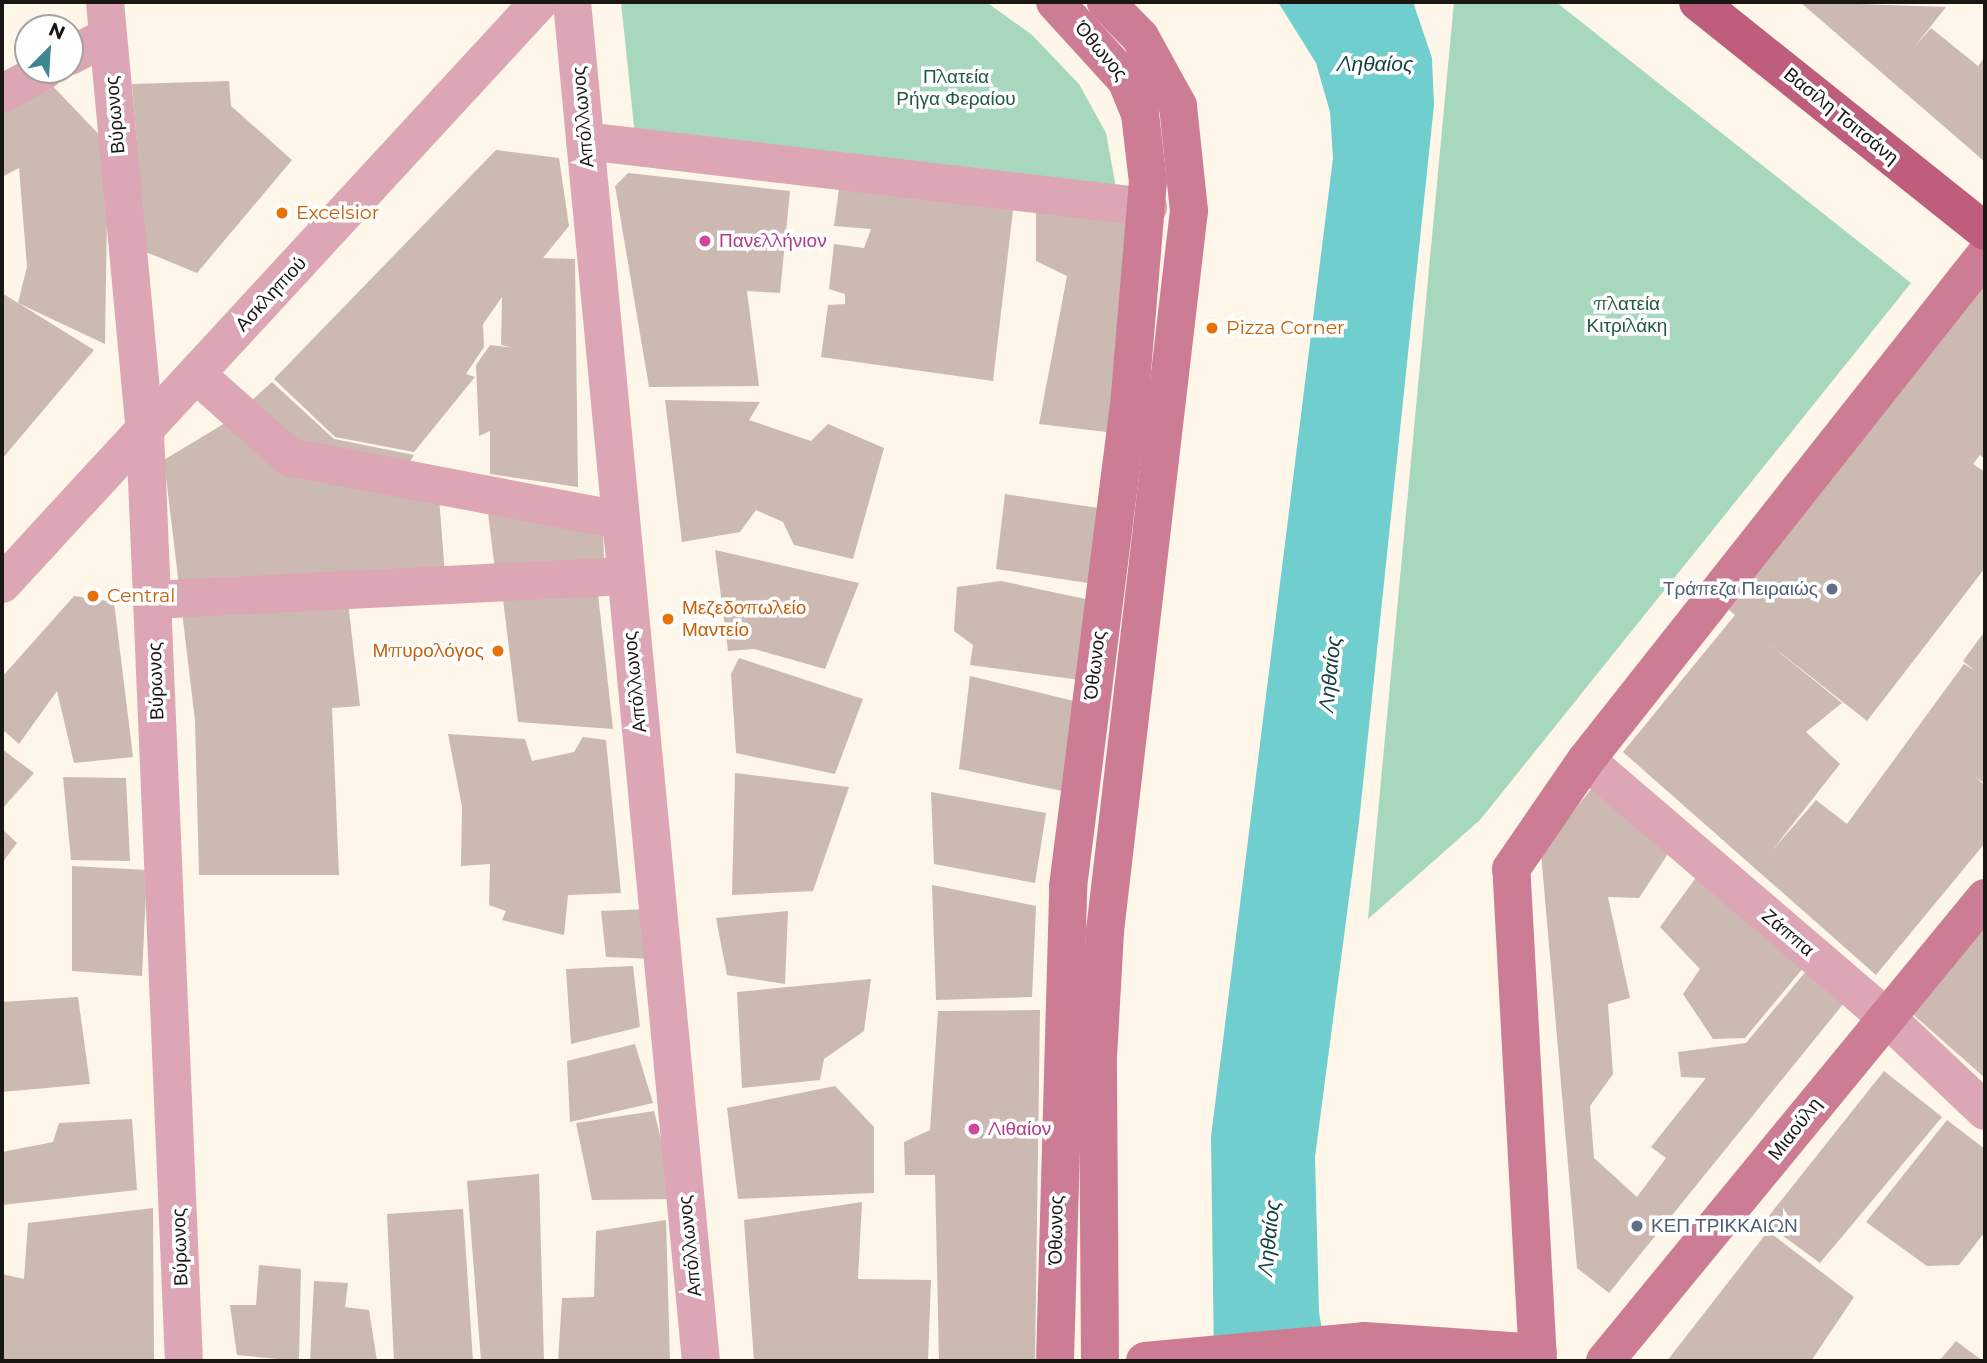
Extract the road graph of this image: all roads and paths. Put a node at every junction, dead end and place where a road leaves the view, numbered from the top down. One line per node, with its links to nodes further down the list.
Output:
1 (539, 2): 14 (street, Ασκληπιού)
2 (572, 2): 10 (street, Απόλλωνος)
3 (1055, 2): 11 (street, Όθωνος)
4 (1106, 2): 29 (street)
5 (1698, 2): 12 (main road, Βασίλη Τσιτσάνη)
6 (106, 19): 7 (street); 15 (street, Βύρωνος)
7 (84, 42)
8 (20, 84): 9 (street)
9 (2, 94)
10 (585, 141): 11 (street); 16 (street, Απόλλωνος)
11 (1148, 207): 28 (street, Όθωνος)
12 (1985, 231)
13 (1985, 255): 20 (street)
14 (197, 375): 15 (street, Ασκληπιού); 16 (street)
15 (145, 432): 18 (street, Ασκληπιού); 19 (street, Βύρωνος)
16 (619, 520): 17 (street, Απόλλωνος)
17 (625, 576): 19 (street); 27 (street, Απόλλωνος)
18 (2, 584)
19 (152, 600): 26 (street, Βύρωνος)
20 (1586, 760): 22 (street, Ζάππα); 24 (street)
21 (1985, 898): 22 (street, Μιαούλη)
22 (1885, 1016): 23 (street, Ζάππα); 30 (street, Μιαούλη)
23 (1985, 1111)
24 (1538, 1357): 25 (street)
25 (1151, 1360)
26 (184, 1361)
27 (701, 1361)
28 (1055, 1361)
29 (1100, 1361)
30 (1605, 1361)

